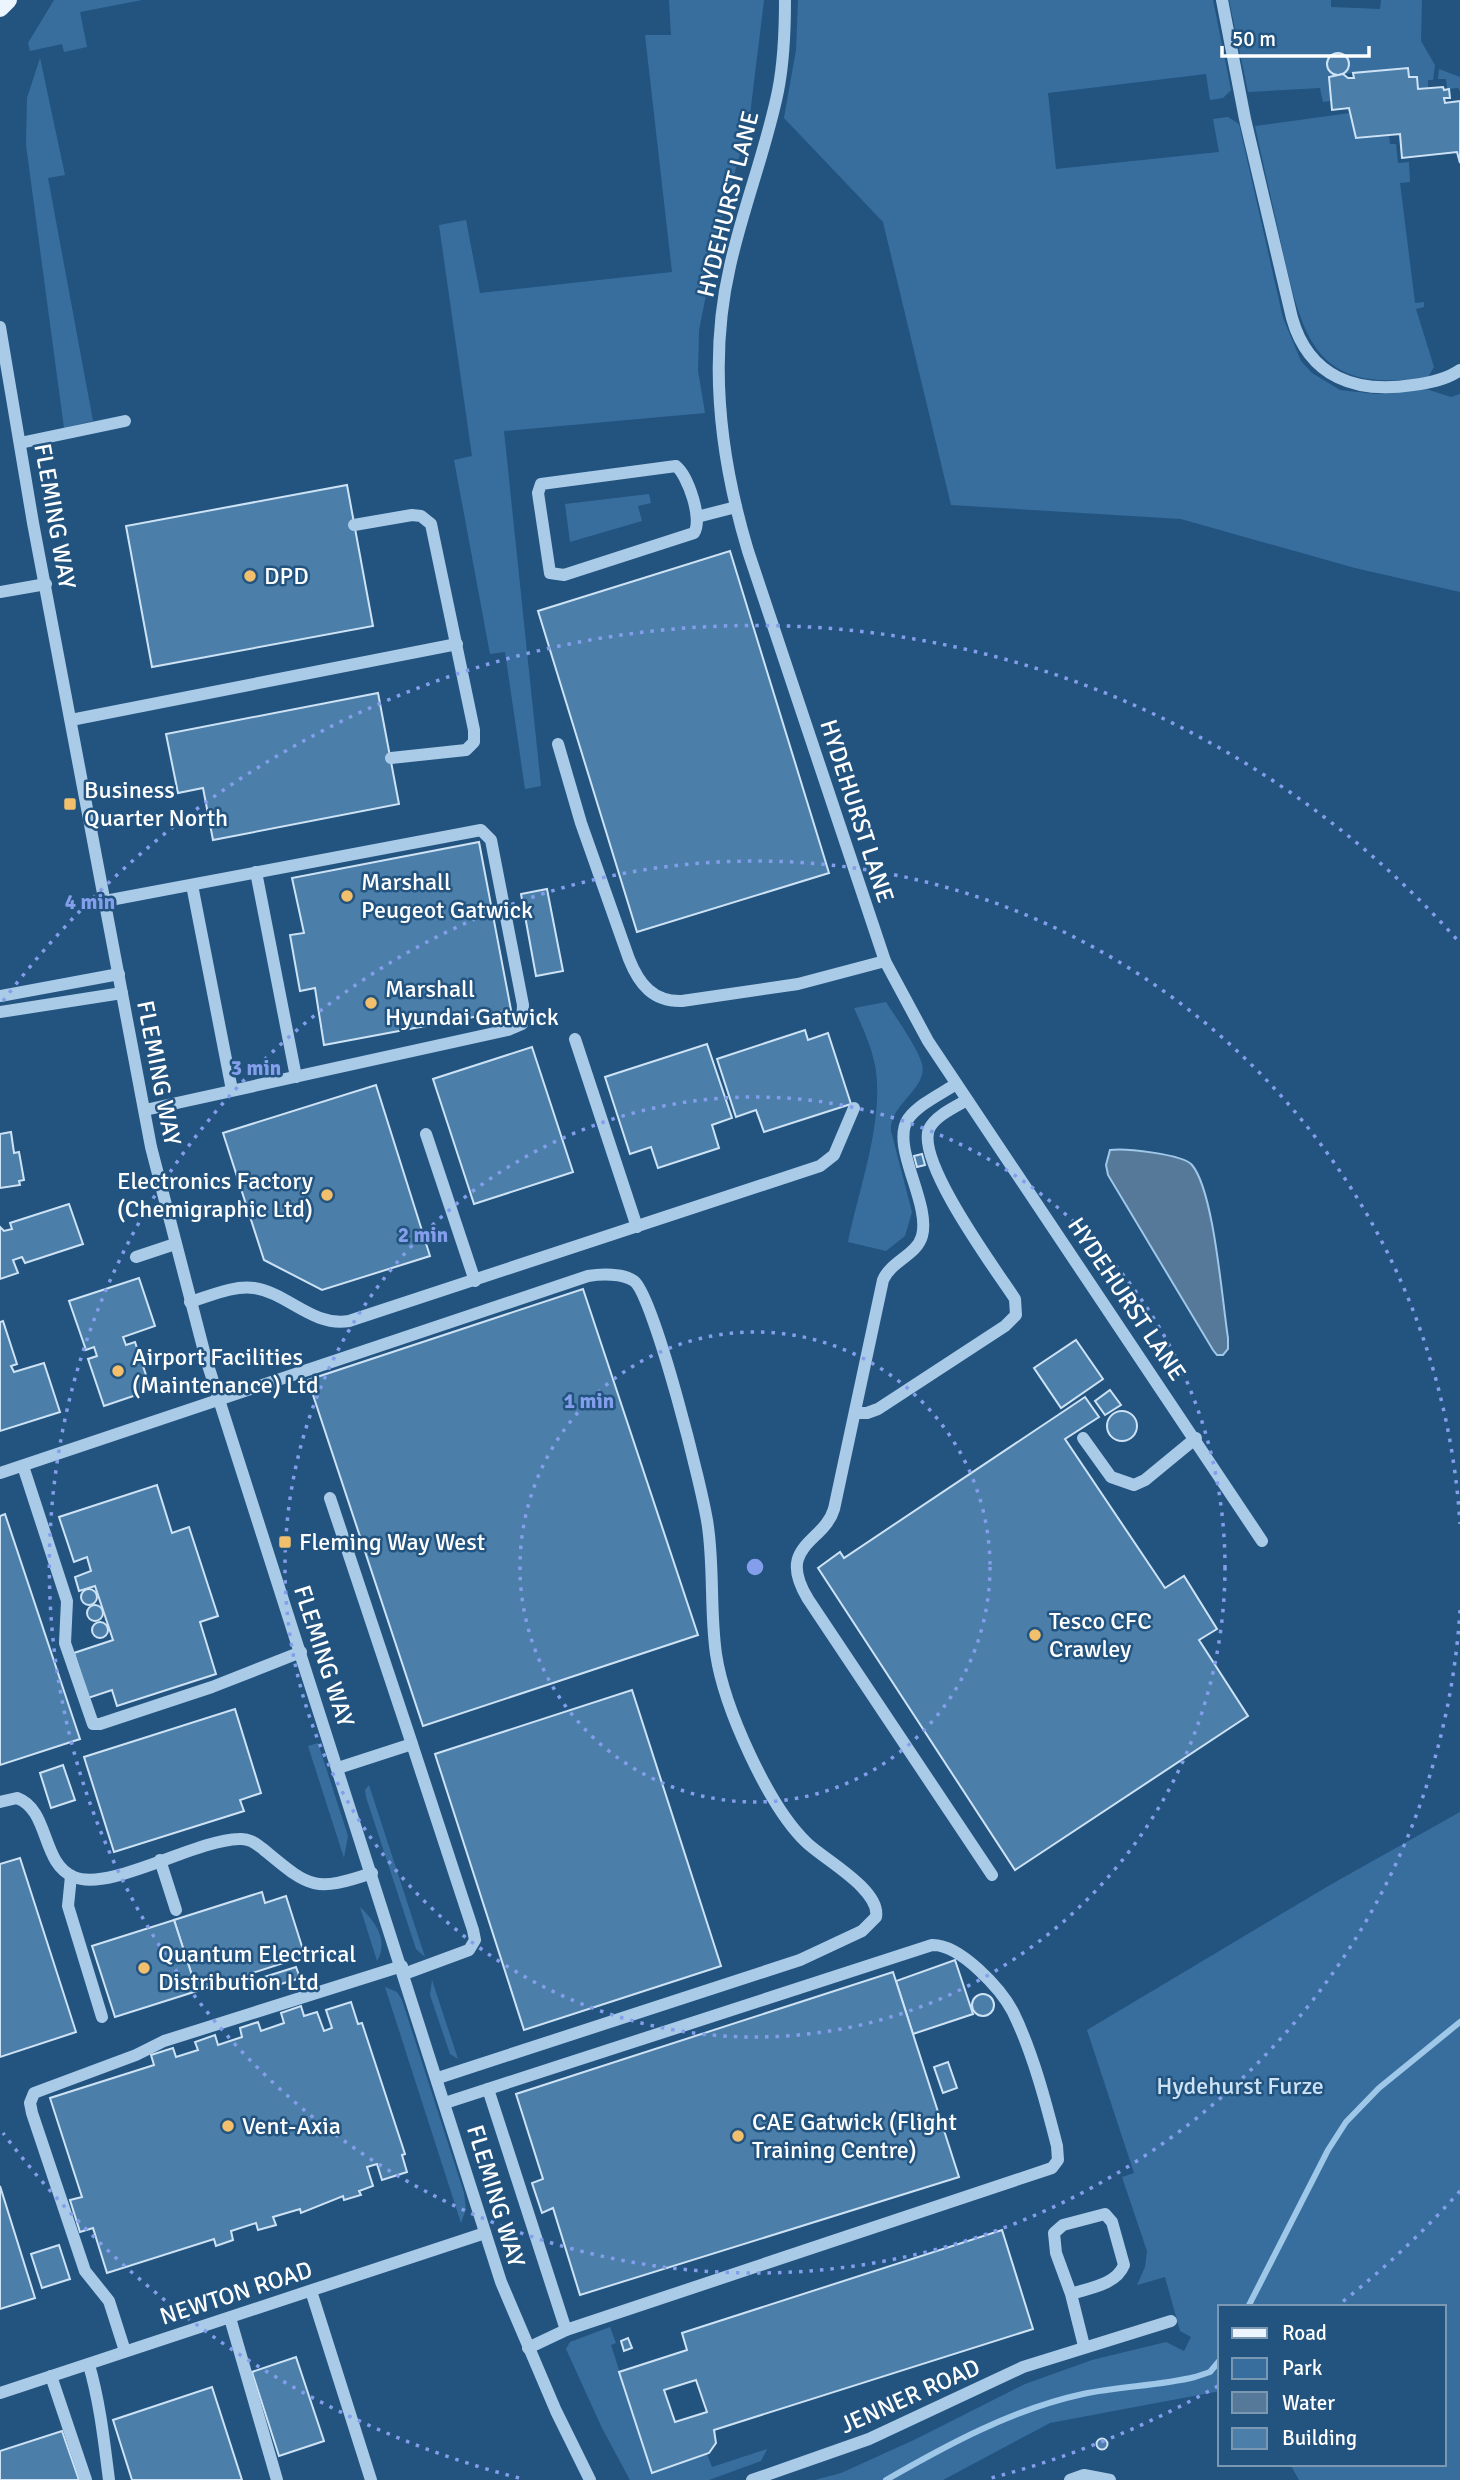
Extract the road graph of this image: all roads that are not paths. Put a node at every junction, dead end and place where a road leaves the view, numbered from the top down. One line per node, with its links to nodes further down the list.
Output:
1 (9, 0): 4 (main road); 5 (street)
2 (785, 0): 10 (street, HYDEHURST LANE)
3 (1222, 0): 7 (street)
4 (0, 8)
5 (0, 16)
6 (0, 327): 9 (street, FLEMING WAY)
7 (1460, 370)
8 (125, 421): 9 (street)
9 (20, 443): 13 (street, FLEMING WAY)
10 (736, 506): 11 (street); 22 (street, HYDEHURST LANE)
11 (697, 517): 11 (street)
12 (354, 525): 15 (street)
13 (46, 584): 14 (street); 16 (street, FLEMING WAY)
14 (0, 592)
15 (457, 644): 16 (street); 18 (street)
16 (71, 720): 21 (street, FLEMING WAY)
17 (558, 744): 22 (street)
18 (390, 758)
19 (256, 873): 20 (street); 28 (street); 28 (street)
20 (192, 885): 21 (street); 30 (street)
21 (105, 901): 23 (street, FLEMING WAY)
22 (886, 961): 29 (street, HYDEHURST LANE)
23 (119, 974): 24 (street, FLEMING WAY); 25 (street)
24 (122, 993): 26 (street); 33 (street, FLEMING WAY)
25 (0, 996)
26 (0, 1012)
27 (575, 1039): 35 (street)
28 (296, 1077): 30 (street)
29 (956, 1084): 31 (street, HYDEHURST LANE); 41 (street)
30 (232, 1090): 33 (street)
31 (967, 1100): 41 (street); 43 (street, HYDEHURST LANE)
32 (855, 1108): 35 (street)
33 (145, 1110): 36 (street, FLEMING WAY)
34 (426, 1134): 38 (street)
35 (637, 1227): 38 (street)
36 (174, 1244): 37 (street); 39 (street, FLEMING WAY)
37 (136, 1257)
38 (475, 1281): 39 (street)
39 (191, 1302): 40 (street, FLEMING WAY)
40 (219, 1398): 44 (street); 48 (street, FLEMING WAY); 59 (street)
41 (855, 1413): 54 (street)
42 (1083, 1438): 43 (street)
43 (1196, 1438): 47 (street, HYDEHURST LANE)
44 (23, 1465): 45 (street); 48 (street)
45 (0, 1473)
46 (330, 1498): 49 (street)
47 (1262, 1541)
48 (301, 1652): 50 (street, FLEMING WAY)
49 (412, 1744): 50 (street); 57 (street)
50 (338, 1768): 53 (street, FLEMING WAY)
51 (0, 1802): 55 (street)
52 (160, 1860): 53 (street); 55 (street); 56 (street)
53 (372, 1873): 57 (street, FLEMING WAY)
54 (992, 1875)
55 (71, 1876): 58 (street)
56 (176, 1910)
57 (403, 1970): 59 (street, FLEMING WAY); 70 (street)
58 (102, 2017)
59 (438, 2078): 61 (street, FLEMING WAY)
60 (488, 2089): 61 (street); 67 (street); 67 (street)
61 (445, 2103): 62 (street, FLEMING WAY)
62 (485, 2233): 63 (street, NEWTON ROAD); 69 (street, FLEMING WAY)
63 (312, 2291): 65 (street, NEWTON ROAD); 77 (street)
64 (1071, 2294): 64 (street); 68 (street)
65 (230, 2318): 70 (street, NEWTON ROAD); 76 (street)
66 (1171, 2320): 68 (street, JENNER ROAD)
67 (566, 2330): 69 (street)
68 (1084, 2346): 79 (street, JENNER ROAD)
69 (528, 2348): 78 (street, FLEMING WAY)
70 (125, 2351): 71 (street, NEWTON ROAD)
71 (89, 2365): 72 (street, NEWTON ROAD); 75 (street)
72 (51, 2376): 73 (street, NEWTON ROAD); 74 (street)
73 (0, 2393)
74 (86, 2480)
75 (109, 2480)
76 (277, 2480)
77 (371, 2480)
78 (590, 2480)
79 (752, 2480)
80 (1070, 2480): 81 (street)
81 (1110, 2480)

